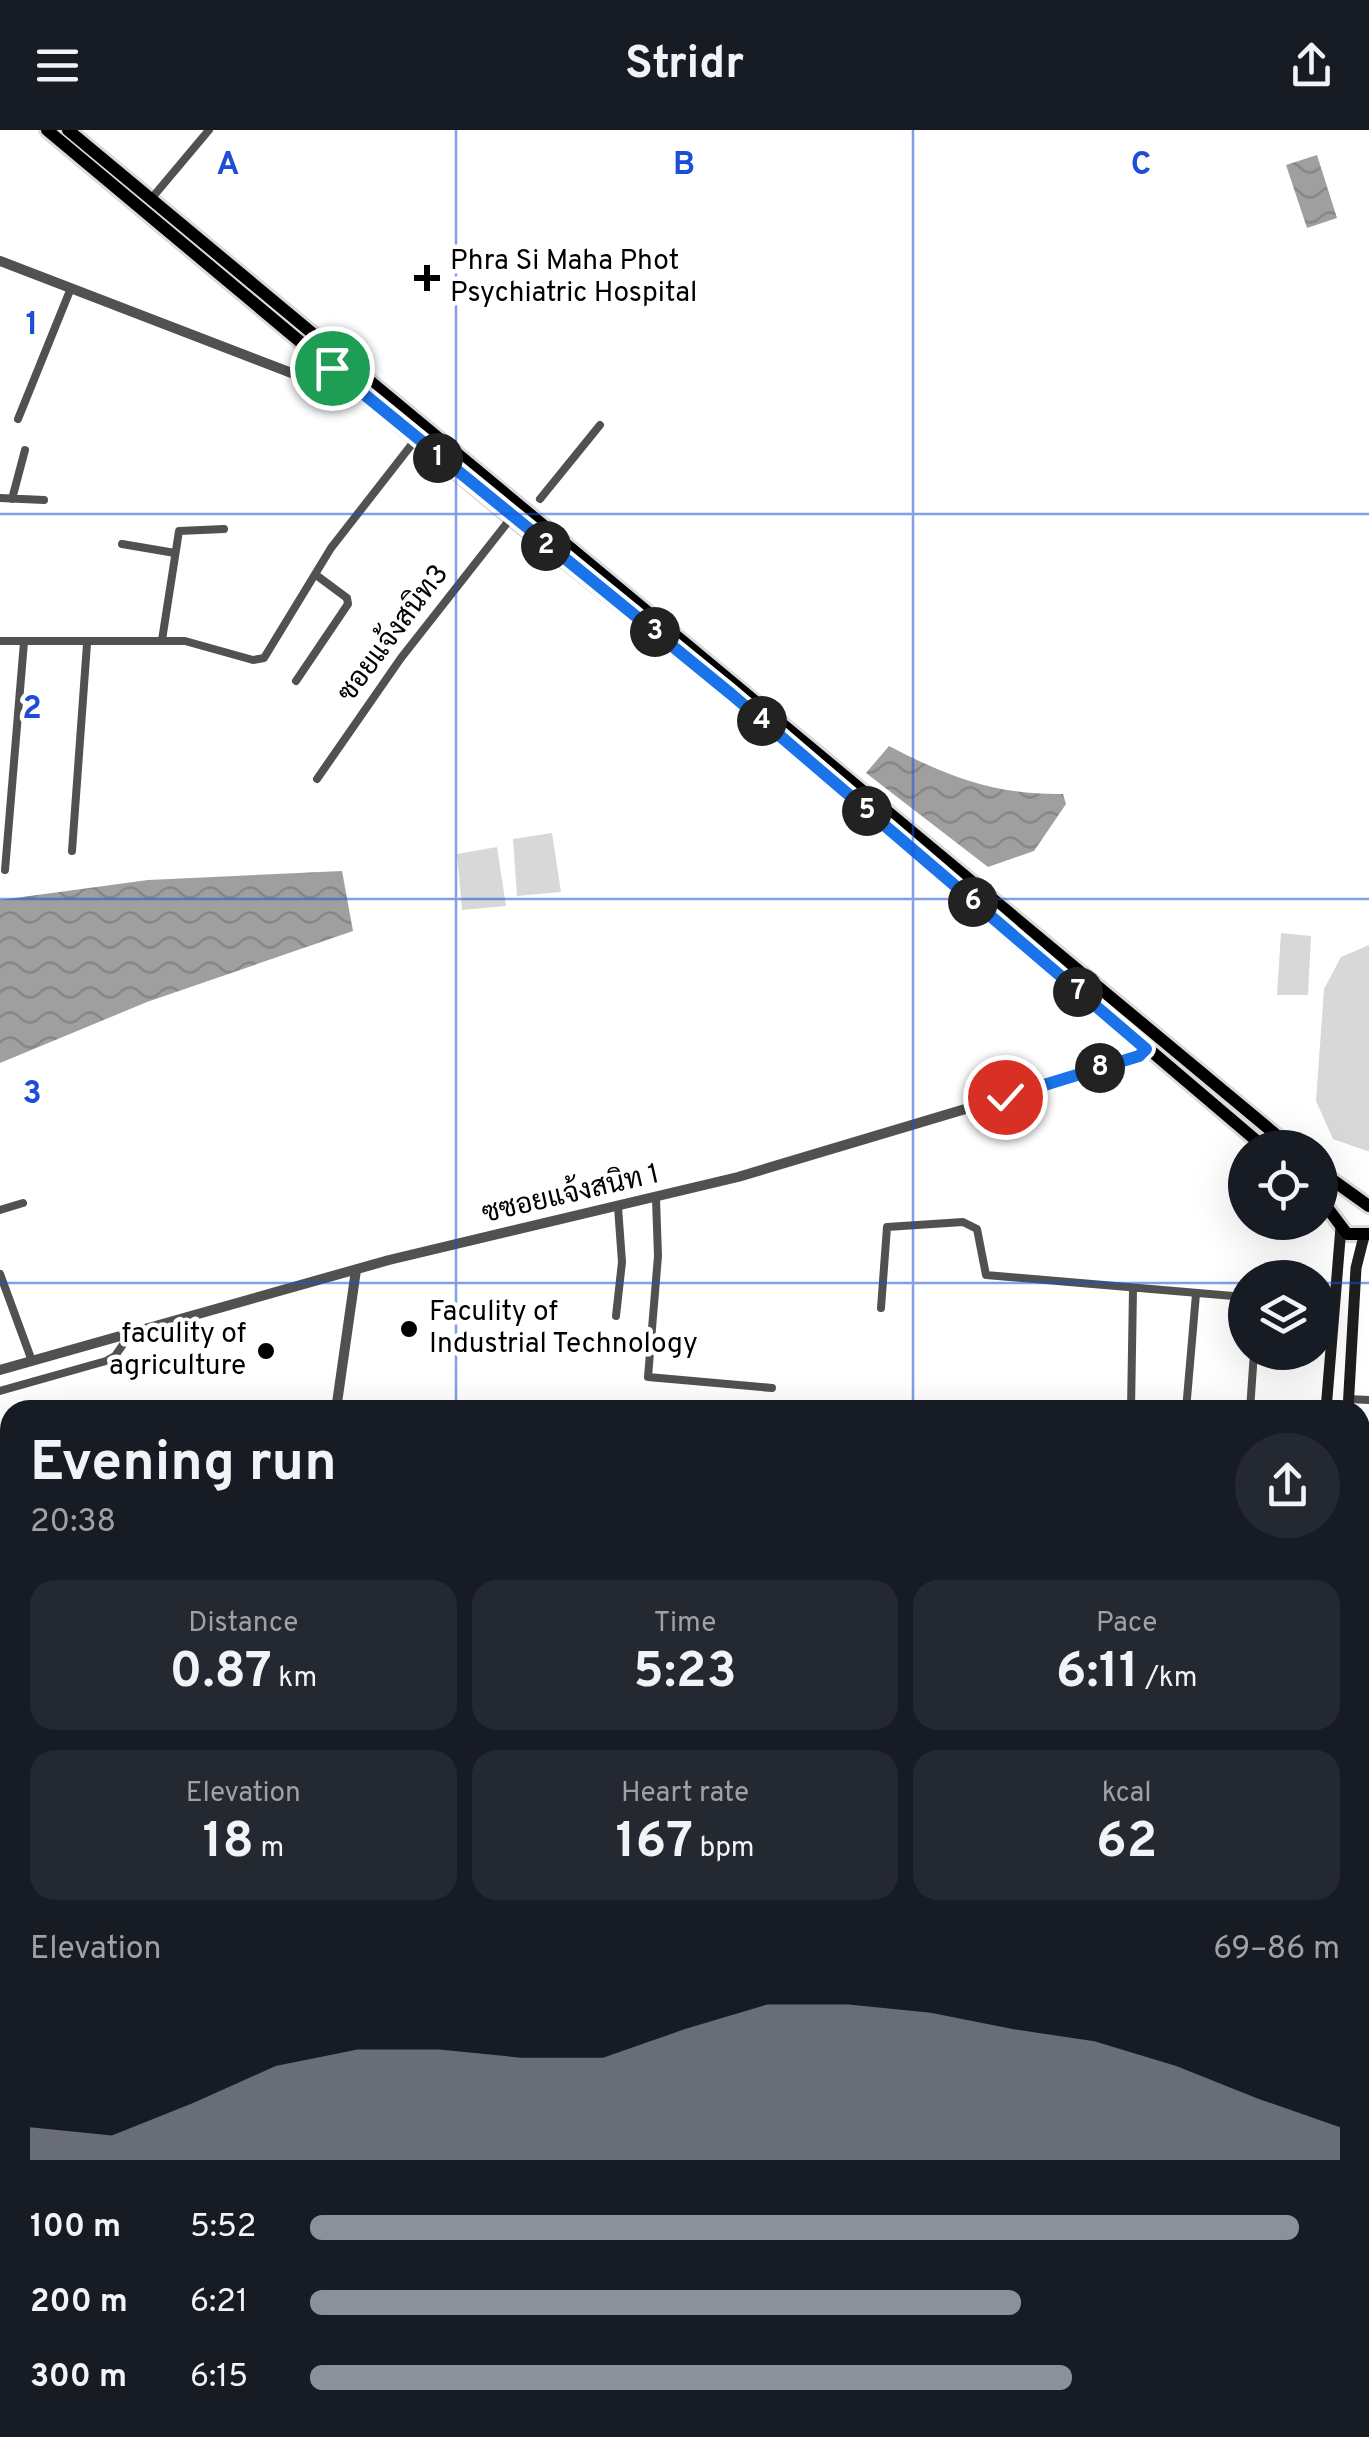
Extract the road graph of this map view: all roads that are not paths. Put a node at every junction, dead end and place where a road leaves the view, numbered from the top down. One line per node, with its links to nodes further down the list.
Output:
1 (46, 130): 7 (main road)
2 (68, 130): 4 (main road)
3 (209, 130): 4 (street)
4 (151, 199): 31 (main road)
5 (0, 261): 6 (street)
6 (71, 288): 7 (street); 8 (street)
7 (346, 380): 10 (main road)
8 (18, 419)
9 (600, 426): 14 (street)
10 (416, 439): 16 (main road); 20 (street)
11 (25, 450): 13 (street)
12 (0, 498): 13 (street)
13 (12, 499): 15 (street)
14 (540, 499)
15 (44, 500)
16 (511, 518): 26 (street, ซอยแจ้งสนิท3); 29 (main road)
17 (224, 529): 19 (street)
18 (122, 544): 19 (street)
19 (175, 554): 21 (street)
20 (316, 575): 21 (street); 25 (street)
21 (162, 640): 24 (street)
22 (0, 641): 23 (street)
23 (24, 642): 24 (street); 28 (street)
24 (88, 644): 27 (street)
25 (296, 681)
26 (317, 779)
27 (72, 851)
28 (4, 870)
29 (1146, 1049): 30 (main road); 33 (street, ซซอยแจ้งสนิท 1)
30 (1243, 1130)
31 (1270, 1130)
32 (1338, 1182): 34 (main road)
33 (656, 1200): 36 (street, ซซอยแจ้งสนิท 1); 54 (street)
34 (1365, 1201): 39 (main road)
35 (23, 1203): 37 (street)
36 (618, 1207): 42 (street, ซซอยแจ้งสนิท 1); 48 (street)
37 (0, 1210)
38 (1338, 1220): 39 (main road)
39 (1340, 1223): 40 (main road); 41 (main road)
40 (1366, 1235): 61 (main road)
41 (1333, 1260)
42 (356, 1270): 49 (street, ซซอยแจ้งสนิท 1); 56 (street)
43 (0, 1274): 50 (street)
44 (1133, 1289): 45 (street); 47 (street); 57 (street)
45 (1196, 1294): 46 (street); 58 (street)
46 (1228, 1297)
47 (881, 1308)
48 (616, 1316)
49 (130, 1333): 50 (street, ซซอยแจ้งสนิท 1); 55 (street)
50 (32, 1361): 51 (street, ซซอยแจ้งสนิท 1)
51 (0, 1370)
52 (1253, 1370): 59 (street)
53 (1326, 1370): 60 (main road)
54 (772, 1388)
55 (0, 1391)
56 (337, 1400)
57 (1130, 1400)
58 (1187, 1400)
59 (1251, 1400)
60 (1326, 1400)
61 (1348, 1400)

